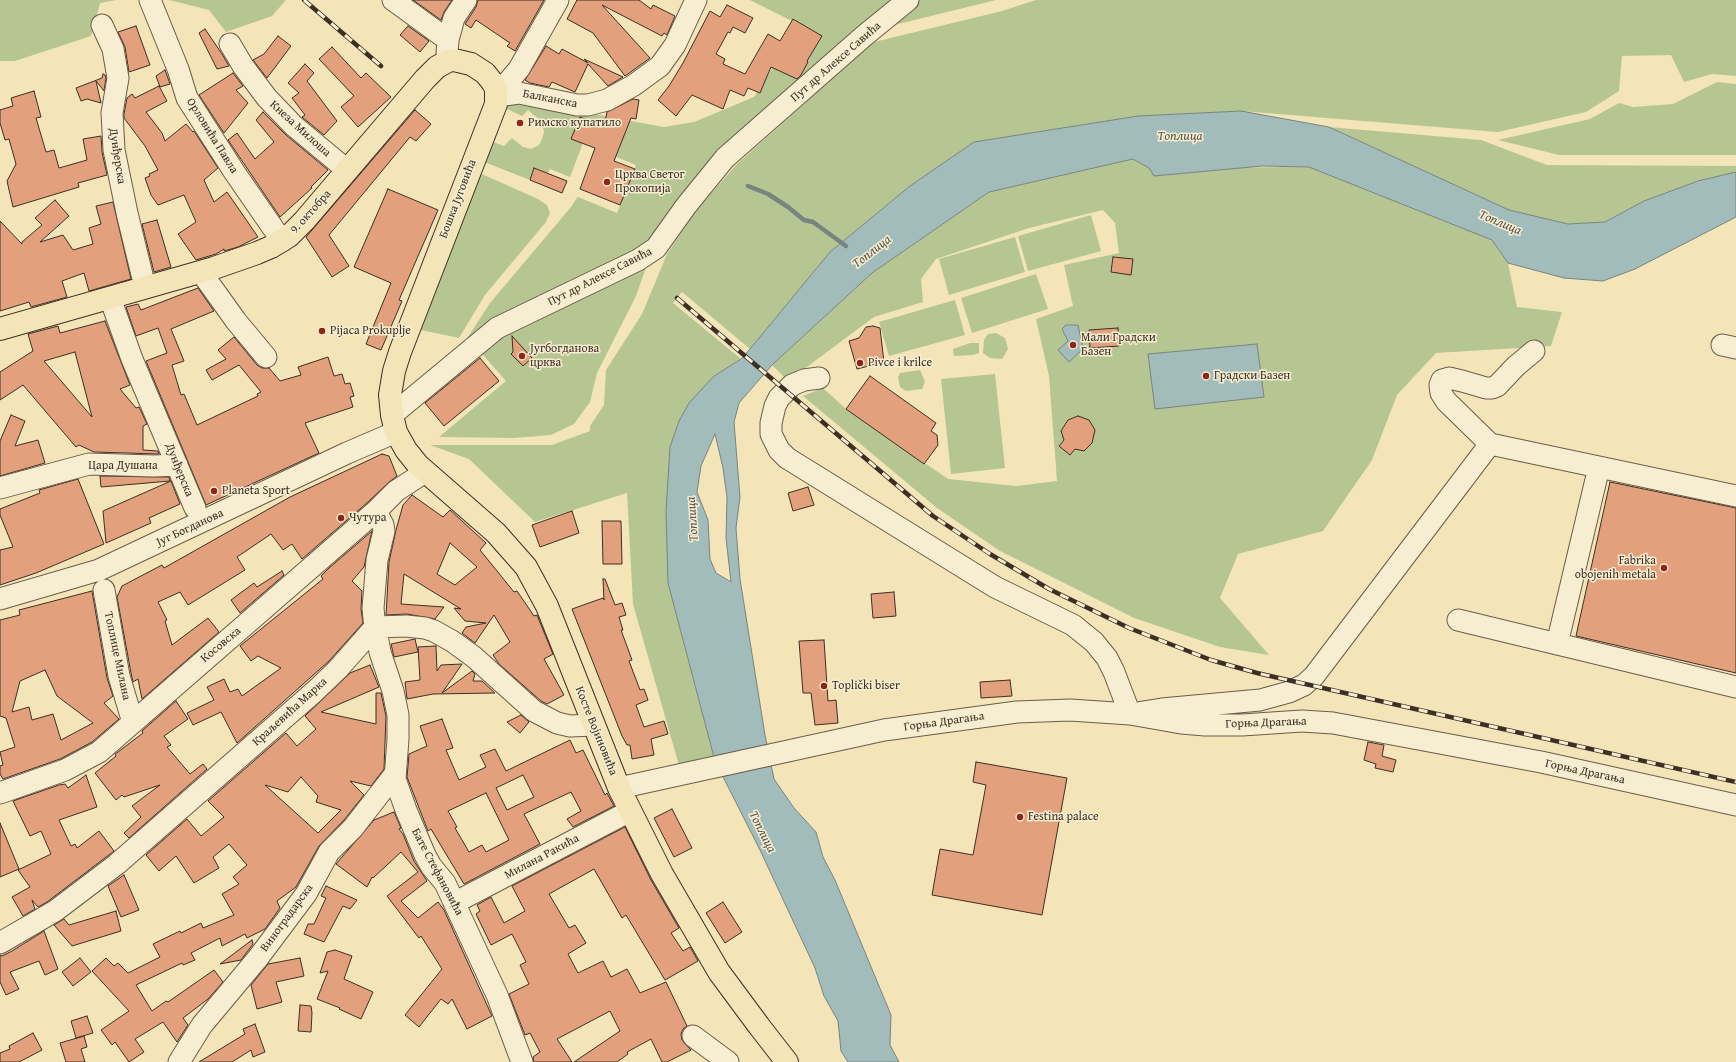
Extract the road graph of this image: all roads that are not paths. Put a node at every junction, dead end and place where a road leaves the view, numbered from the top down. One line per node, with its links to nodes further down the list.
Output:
1 (150, 0): 13 (street, Орловића Павла)
2 (393, 0): 8 (street)
3 (466, 0): 8 (street)
4 (558, 0): 11 (street)
5 (696, 0): 11 (street, Балканска)
6 (908, 0): 21 (street, Пут др Алексе Савића)
7 (102, 25): 15 (street, Дунђерска)
8 (448, 40): 10 (street)
9 (230, 44): 12 (street, Кнеза Милоша)
10 (448, 61): 11 (main road); 12 (main road, 9. октобра)
11 (497, 93): 21 (main road, Бошка Југовића)
12 (347, 170): 13 (main road, 9. октобра)
13 (282, 240): 14 (main road, 9. октобра)
14 (201, 272): 15 (main road, 9. октобра); 19 (street)
15 (145, 287): 16 (main road, 9. октобра)
16 (110, 298): 17 (main road, 9. октобра); 23 (street, Дунђерска)
17 (0, 329)
18 (1534, 351): 22 (street)
19 (266, 357)
20 (819, 378): 36 (street)
21 (394, 424): 25 (main road, Косте Војиновића); 31 (street, Југ Богданова)
22 (1490, 444): 24 (street); 36 (street)
23 (176, 465): 26 (street, Цара Душана); 28 (street, Дунђерска)
24 (1599, 467): 27 (street); 34 (street)
25 (425, 472): 29 (street, Косовска); 38 (main road, Косте Војиновића)
26 (0, 488)
27 (1736, 496)
28 (195, 508)
29 (376, 511): 33 (street, Бате Стефановића); 37 (street, Косовска)
30 (104, 590): 37 (street, Топлице Милана)
31 (0, 599)
32 (1458, 620): 34 (street)
33 (375, 628): 38 (street); 39 (street, Бате Стефановића); 45 (street, Краљевића Марка)
34 (1557, 644): 35 (street)
35 (1736, 687)
36 (1130, 714): 40 (street, Горња Драгања); 42 (street, Горња Драгања)
37 (134, 721): 41 (street, Косовска)
38 (594, 725): 40 (main road, Косте Војиновића)
39 (394, 774): 44 (street, Бате Стефановића); 47 (street, Виноградарска)
40 (619, 788): 43 (main road, Косте Војиновића)
41 (0, 793)
42 (1736, 805)
43 (630, 811): 44 (street, Милана Ракића); 50 (main road, Косте Војиновића)
44 (454, 903): 48 (street, Бате Стефановића)
45 (0, 943)
46 (693, 1036): 49 (street)
47 (179, 1062)
48 (522, 1062)
49 (728, 1062)
50 (787, 1062)

